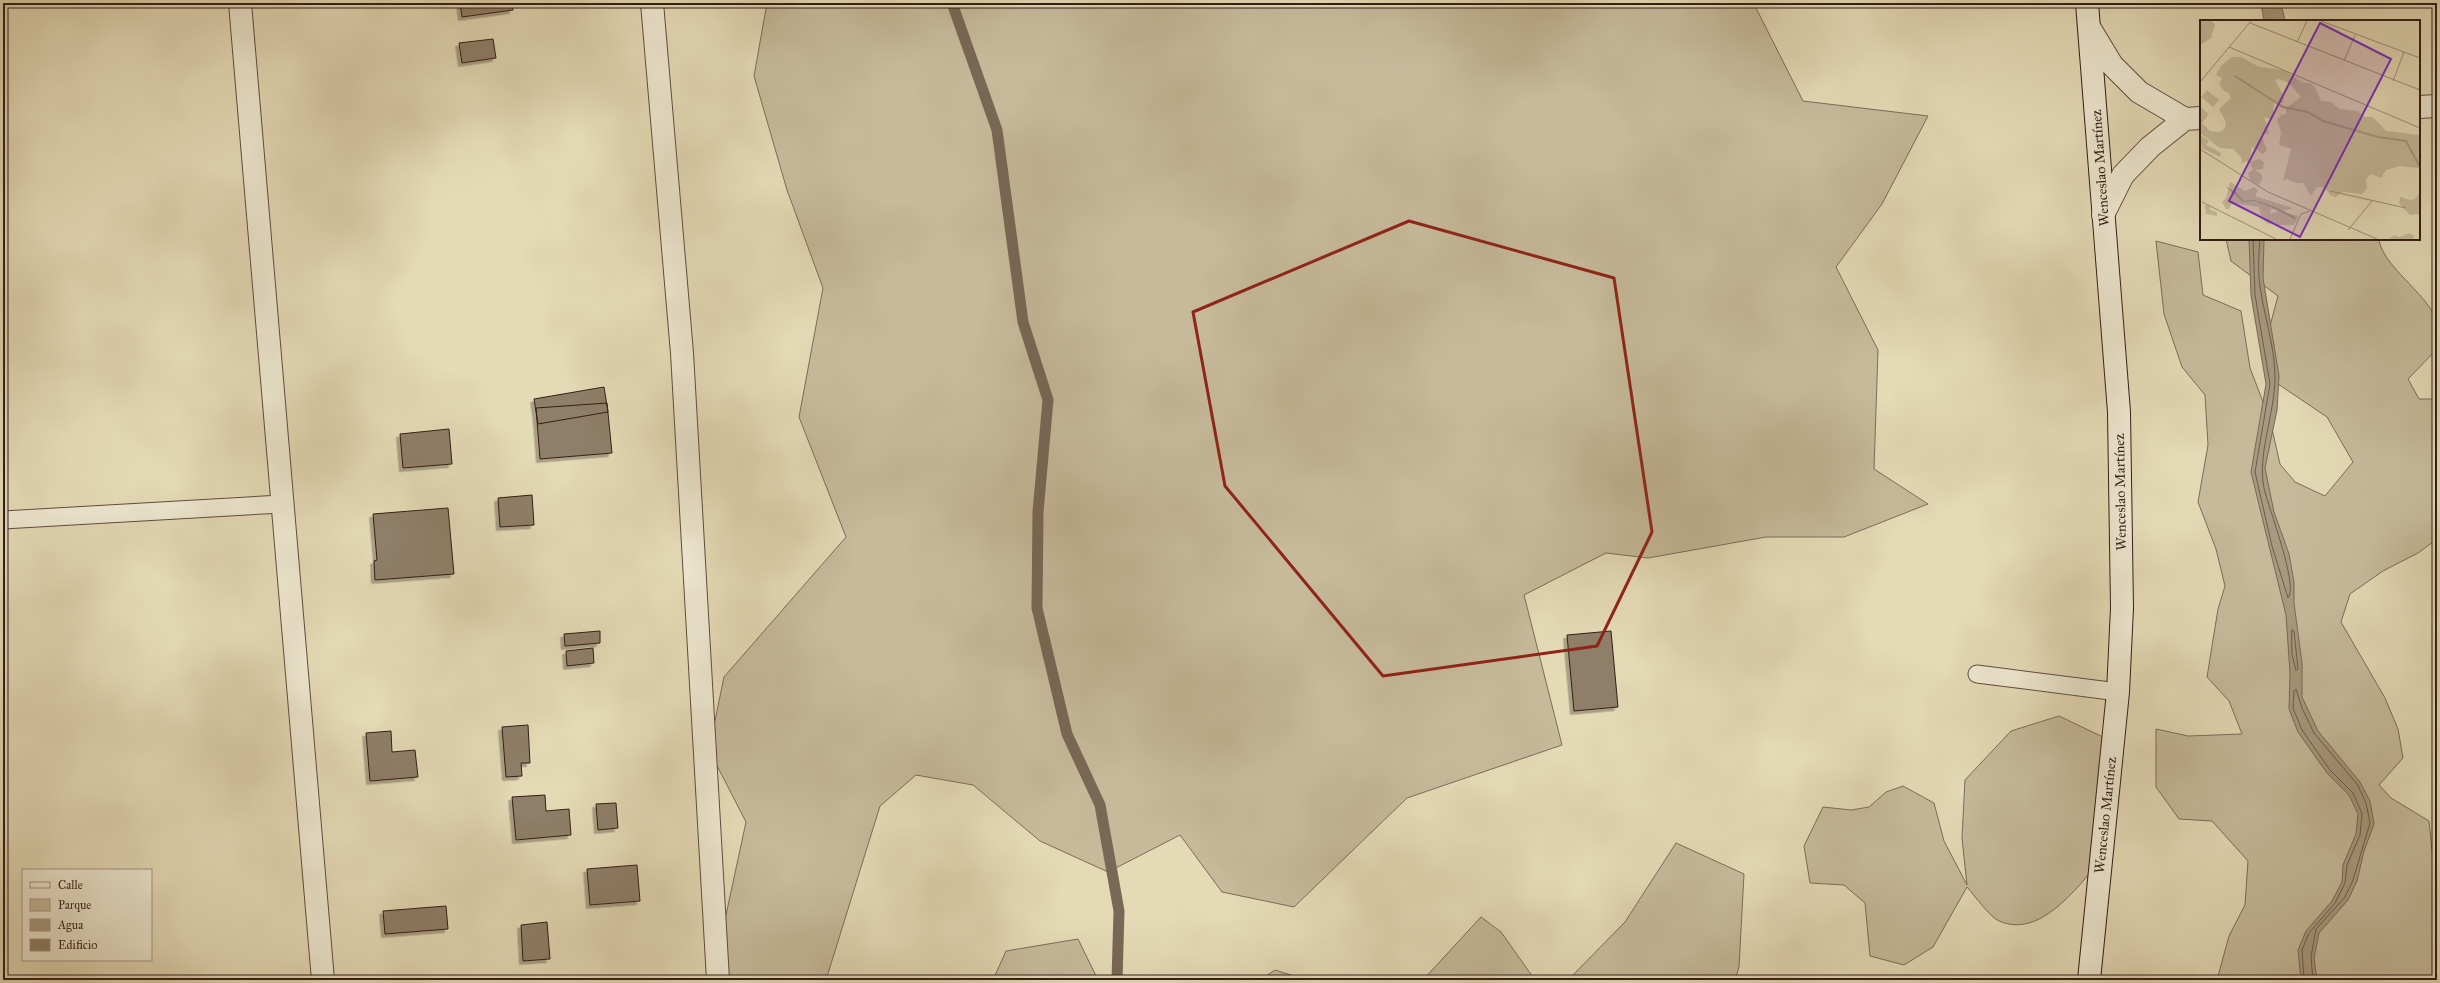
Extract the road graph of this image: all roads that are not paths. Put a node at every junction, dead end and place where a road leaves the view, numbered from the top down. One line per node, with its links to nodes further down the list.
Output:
1 (240, 3): 9 (street)
2 (652, 3): 14 (street)
3 (2088, 3): 4 (street, Wenceslao Martínez)
4 (2089, 27): 7 (street); 8 (street, Wenceslao Martínez)
5 (2437, 106): 6 (street)
6 (2420, 107)
7 (2193, 118): 8 (street)
8 (2103, 214): 12 (street, Wenceslao Martínez)
9 (282, 504): 10 (lane); 13 (street)
10 (3, 520)
11 (1977, 674): 12 (lane)
12 (2118, 692): 15 (street, Wenceslao Martínez)
13 (323, 980)
14 (718, 980)
15 (2089, 980)

